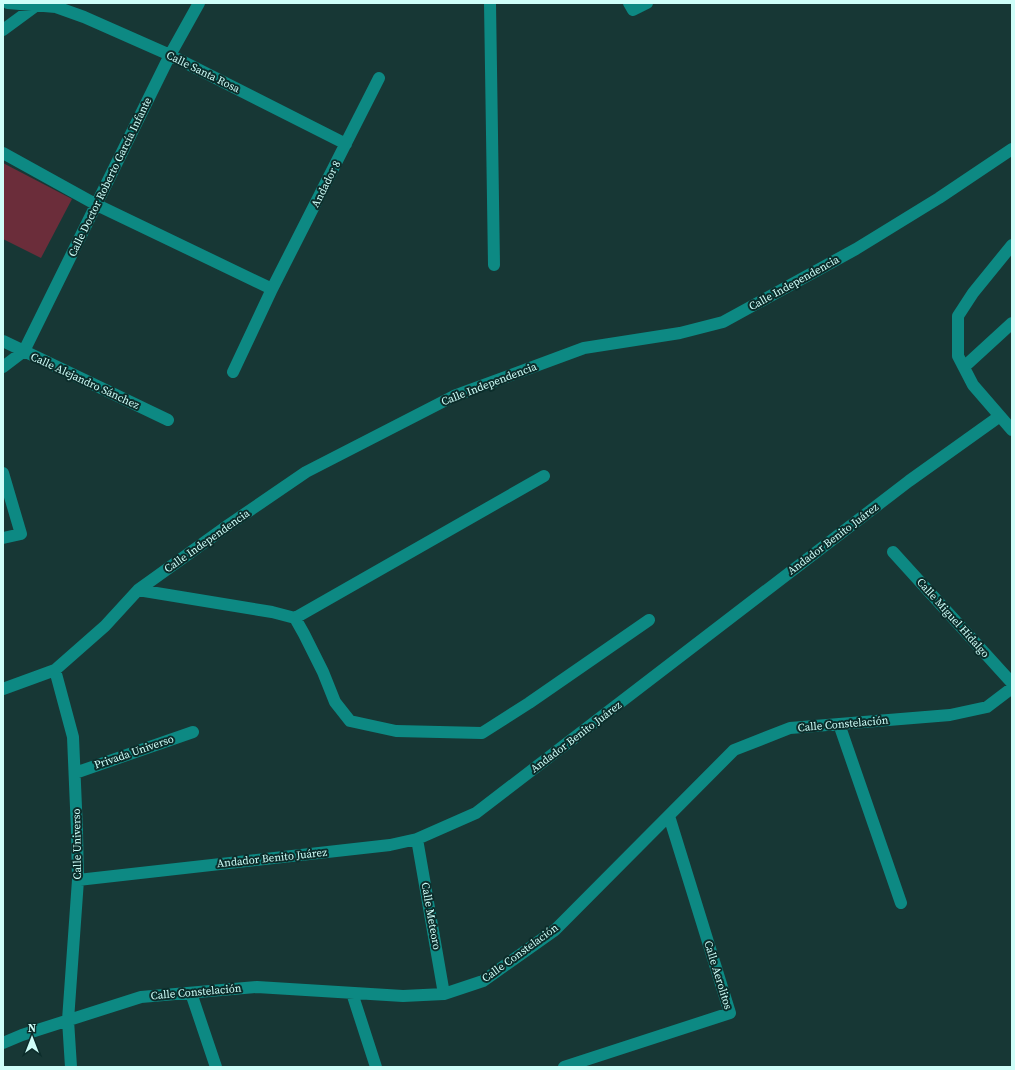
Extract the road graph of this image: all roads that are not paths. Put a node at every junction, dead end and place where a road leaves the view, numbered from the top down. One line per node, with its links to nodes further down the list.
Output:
1 (8, 3): 6 (street, Calle Santa Rosa)
2 (199, 3): 9 (street, Calle Doctor Roberto García Infante)
3 (490, 3): 16 (street)
4 (629, 3): 5 (street)
5 (647, 3)
6 (37, 5): 7 (street, Calle Santa Rosa); 8 (street)
7 (57, 5): 9 (street, Calle Santa Rosa)
8 (3, 30)
9 (170, 55): 11 (street, Calle Santa Rosa); 14 (street, Calle Doctor Roberto García Infante)
10 (379, 78): 11 (street, Andador 8)
11 (346, 144): 17 (street, Andador 8)
12 (1012, 149): 31 (street, Calle Independencia)
13 (3, 153): 14 (street)
14 (97, 205): 17 (street); 20 (street, Calle Doctor Roberto García Infante)
15 (1012, 245): 21 (street)
16 (494, 265)
17 (272, 289): 23 (street, Andador 8)
18 (1012, 323): 21 (street)
19 (3, 340): 20 (street, Calle Alejandro Sánchez)
20 (24, 351): 22 (street); 25 (street, Calle Alejandro Sánchez)
21 (964, 366): 24 (street)
22 (3, 367)
23 (233, 372)
24 (1000, 416): 26 (street); 42 (street, Andador Benito Juárez)
25 (168, 420)
26 (1012, 430)
27 (3, 473): 29 (street)
28 (544, 476): 32 (street)
29 (3, 538)
30 (893, 552): 35 (street, Calle Miguel Hidalgo)
31 (138, 590): 32 (street); 34 (street, Calle Independencia)
32 (295, 618): 33 (street)
33 (648, 620)
34 (55, 670): 37 (street, Calle Independencia); 40 (street, Calle Universo)
35 (1012, 683)
36 (1012, 688): 38 (street, Calle Constelación)
37 (3, 689)
38 (839, 724): 41 (street, Calle Constelación); 44 (street)
39 (193, 732): 40 (street, Privada Universo)
40 (75, 773): 43 (street, Calle Universo)
41 (669, 816): 47 (street, Calle Constelación); 53 (street, Calle Aerolitos)
42 (418, 839): 43 (street, Andador Benito Juárez); 47 (street, Calle Meteoro)
43 (78, 880): 48 (street, Calle Universo)
44 (901, 903)
45 (191, 993): 46 (street, Calle Constelación); 48 (street, Calle Constelación); 51 (street)
46 (352, 993): 47 (street, Calle Constelación); 52 (street)
47 (444, 994)
48 (68, 1020): 49 (street, Calle Constelación); 50 (street, Calle Universo)
49 (3, 1043)
50 (71, 1067)
51 (216, 1067)
52 (376, 1067)
53 (564, 1067)

